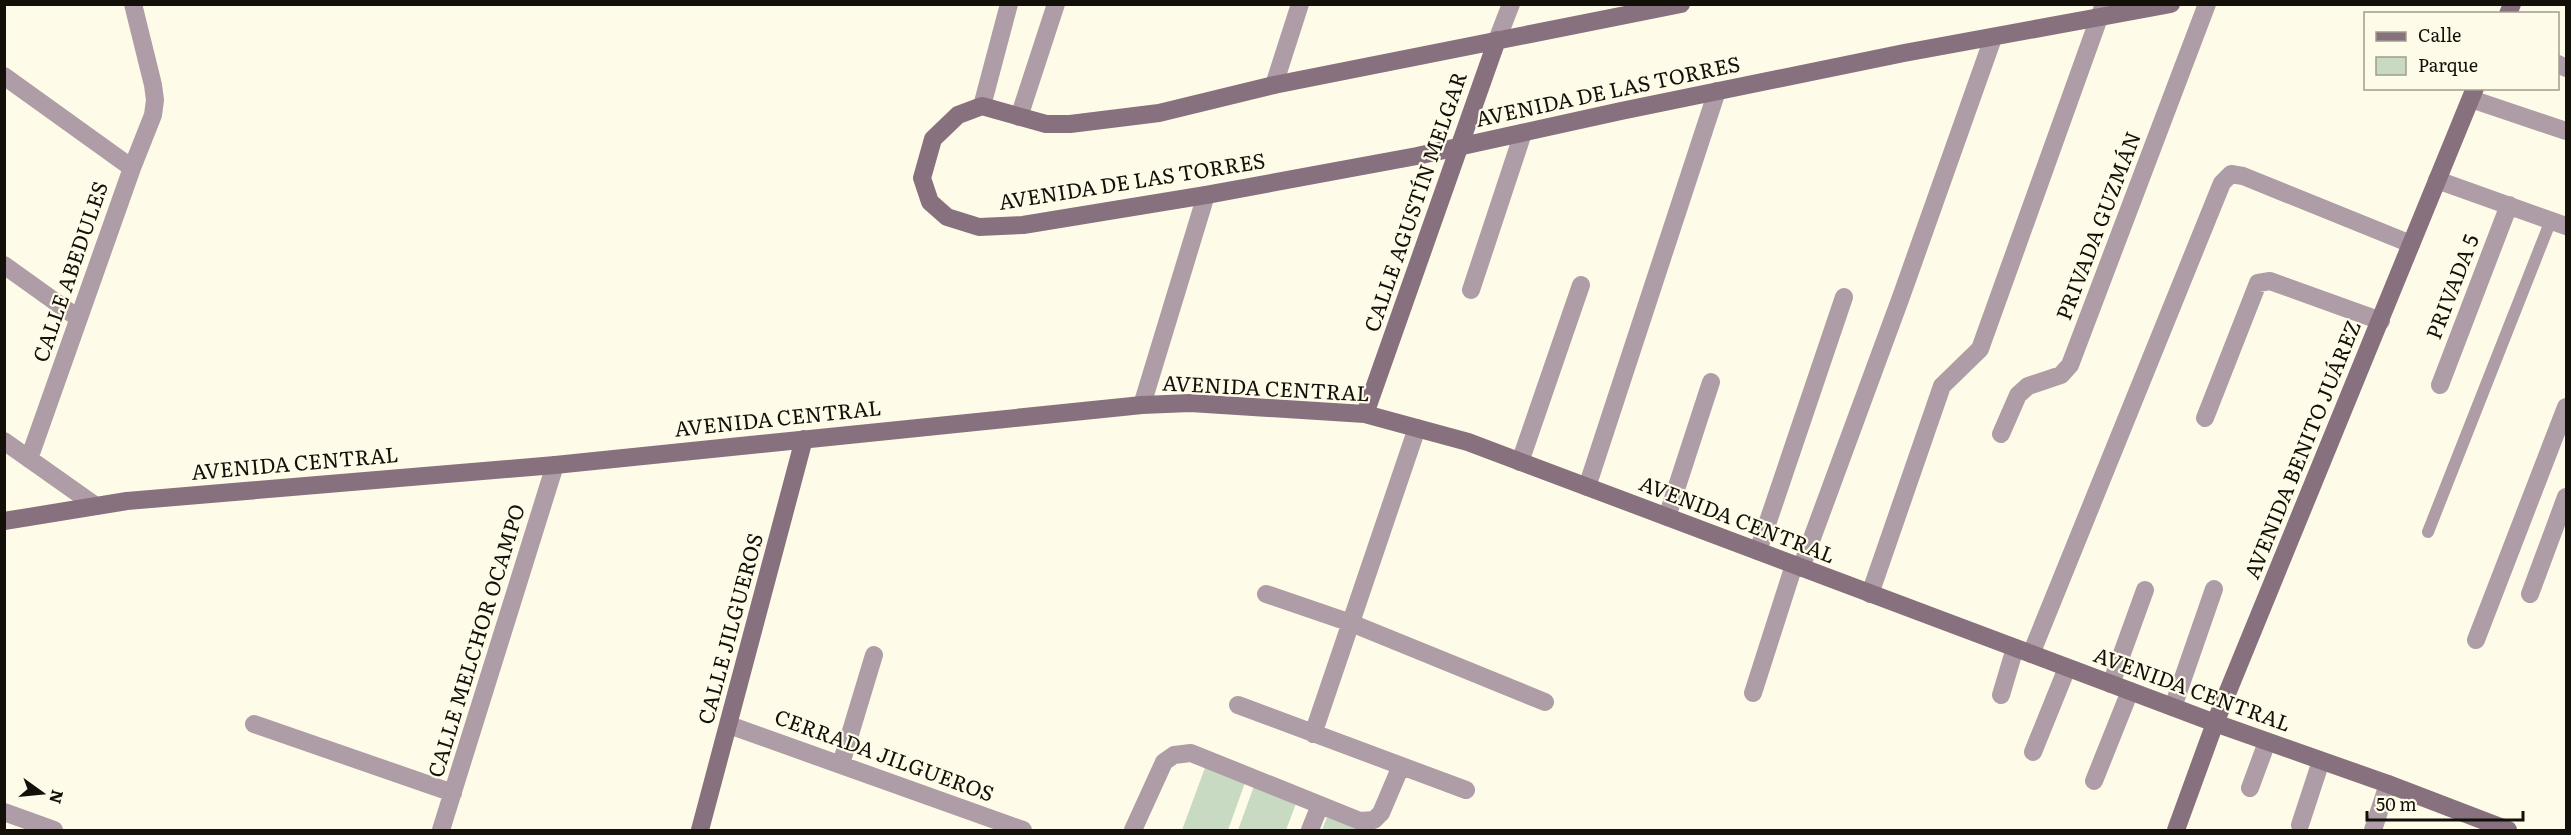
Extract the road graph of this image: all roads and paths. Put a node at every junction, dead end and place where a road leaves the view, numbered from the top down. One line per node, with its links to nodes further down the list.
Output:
1 (133, 4): 21 (street, CALLE ABEDULES)
2 (1009, 4): 16 (street)
3 (1056, 4): 17 (street)
4 (1300, 4): 13 (street)
5 (1511, 4): 11 (street, CALLE AGUSTÍN MELGAR)
6 (1681, 4): 11 (main road)
7 (2171, 4): 9 (main road, AVENIDA DE LAS TORRES)
8 (2207, 4): 40 (street, PRIVADA GUZMÁN)
9 (2102, 11): 10 (main road, AVENIDA DE LAS TORRES); 57 (street)
10 (1993, 38): 14 (main road, AVENIDA DE LAS TORRES); 53 (street)
11 (1497, 40): 13 (main road); 20 (main road, CALLE AGUSTÍN MELGAR)
12 (4, 76): 21 (street)
13 (1274, 85): 17 (main road)
14 (1717, 91): 19 (main road, AVENIDA DE LAS TORRES); 46 (street)
15 (2473, 94): 18 (street); 22 (main road, AVENIDA BENITO JUÁREZ)
16 (982, 106): 17 (main road); 23 (main road, AVENIDA DE LAS TORRES)
17 (1019, 117)
18 (2566, 131)
19 (1523, 133): 20 (main road, AVENIDA DE LAS TORRES); 29 (street)
20 (1459, 147): 23 (main road, AVENIDA DE LAS TORRES); 37 (main road, CALLE AGUSTÍN MELGAR)
21 (132, 168): 31 (street, CALLE ABEDULES)
22 (2437, 180): 24 (street); 26 (main road, AVENIDA BENITO JUÁREZ)
23 (1206, 195): 35 (street)
24 (2509, 205): 25 (street); 34 (street, PRIVADA 5)
25 (2559, 223): 51 (lane)
26 (2411, 244): 32 (main road, AVENIDA BENITO JUÁREZ); 61 (street)
27 (4, 265): 31 (street)
28 (1581, 285): 44 (street)
29 (1471, 290)
30 (1844, 297): 52 (street)
31 (78, 318): 43 (street, CALLE ABEDULES)
32 (2381, 321): 38 (street); 71 (main road, AVENIDA BENITO JUÁREZ)
33 (1710, 382): 49 (street)
34 (2440, 385)
35 (1142, 405): 37 (main road, AVENIDA CENTRAL); 41 (main road, AVENIDA CENTRAL)
36 (2566, 407): 60 (street)
37 (1365, 414): 39 (main road, AVENIDA CENTRAL)
38 (2205, 418)
39 (1417, 428): 44 (main road, AVENIDA CENTRAL); 59 (street)
40 (2001, 434)
41 (804, 439): 45 (main road, AVENIDA CENTRAL); 73 (main road, CALLE JILGUEROS)
42 (4, 441): 43 (street)
43 (29, 459): 48 (street)
44 (1520, 462): 46 (main road, AVENIDA CENTRAL)
45 (555, 465): 48 (main road, AVENIDA CENTRAL); 84 (street, CALLE MELCHOR OCAMPO)
46 (1587, 487): 49 (main road, AVENIDA CENTRAL)
47 (2566, 497): 58 (street)
48 (96, 506): 50 (main road, AVENIDA CENTRAL)
49 (1666, 517): 52 (main road, AVENIDA CENTRAL)
50 (4, 521)
51 (2428, 532)
52 (1758, 551): 53 (main road, AVENIDA CENTRAL)
53 (1797, 566): 57 (main road, AVENIDA CENTRAL); 66 (street)
54 (2214, 589): 70 (street)
55 (2145, 590): 64 (street)
56 (1266, 594): 59 (street)
57 (1870, 594): 61 (main road, AVENIDA CENTRAL)
58 (2530, 594)
59 (1351, 623): 68 (street); 74 (street)
60 (2476, 640)
61 (2023, 651): 63 (main road, AVENIDA CENTRAL); 67 (street)
62 (873, 654): 78 (street)
63 (2067, 668): 64 (main road, AVENIDA CENTRAL); 76 (street)
64 (2111, 684): 65 (main road, AVENIDA CENTRAL)
65 (2130, 691): 70 (main road, AVENIDA CENTRAL); 80 (street)
66 (1753, 693)
67 (2001, 695)
68 (1545, 702)
69 (1238, 705): 74 (street)
70 (2173, 707): 71 (main road, AVENIDA CENTRAL)
71 (2215, 723): 75 (main road, AVENIDA CENTRAL); 94 (main road, AVENIDA BENITO JUÁREZ)
72 (254, 724): 84 (street)
73 (729, 725): 78 (street, CERRADA JILGUEROS); 90 (main road, CALLE JILGUEROS)
74 (1313, 734): 79 (street)
75 (2267, 742): 77 (main road, AVENIDA CENTRAL); 82 (street)
76 (2033, 752)
77 (2322, 761): 81 (main road, AVENIDA CENTRAL); 87 (street)
78 (841, 764): 91 (street, CERRADA JILGUEROS)
79 (1401, 766): 83 (street); 85 (street)
80 (2094, 781)
81 (2388, 784): 95 (street); 96 (main road, AVENIDA CENTRAL)
82 (2250, 788)
83 (1466, 790)
84 (453, 793): 89 (street, CALLE MELCHOR OCAMPO)
85 (1320, 805): 92 (street); 93 (street)
86 (4, 812): 88 (street)
87 (2300, 825)
88 (54, 831)
89 (441, 831)
90 (700, 831)
91 (1023, 831)
92 (1133, 831)
93 (1310, 831)
94 (2176, 831)
95 (2373, 831)
96 (2508, 831)

